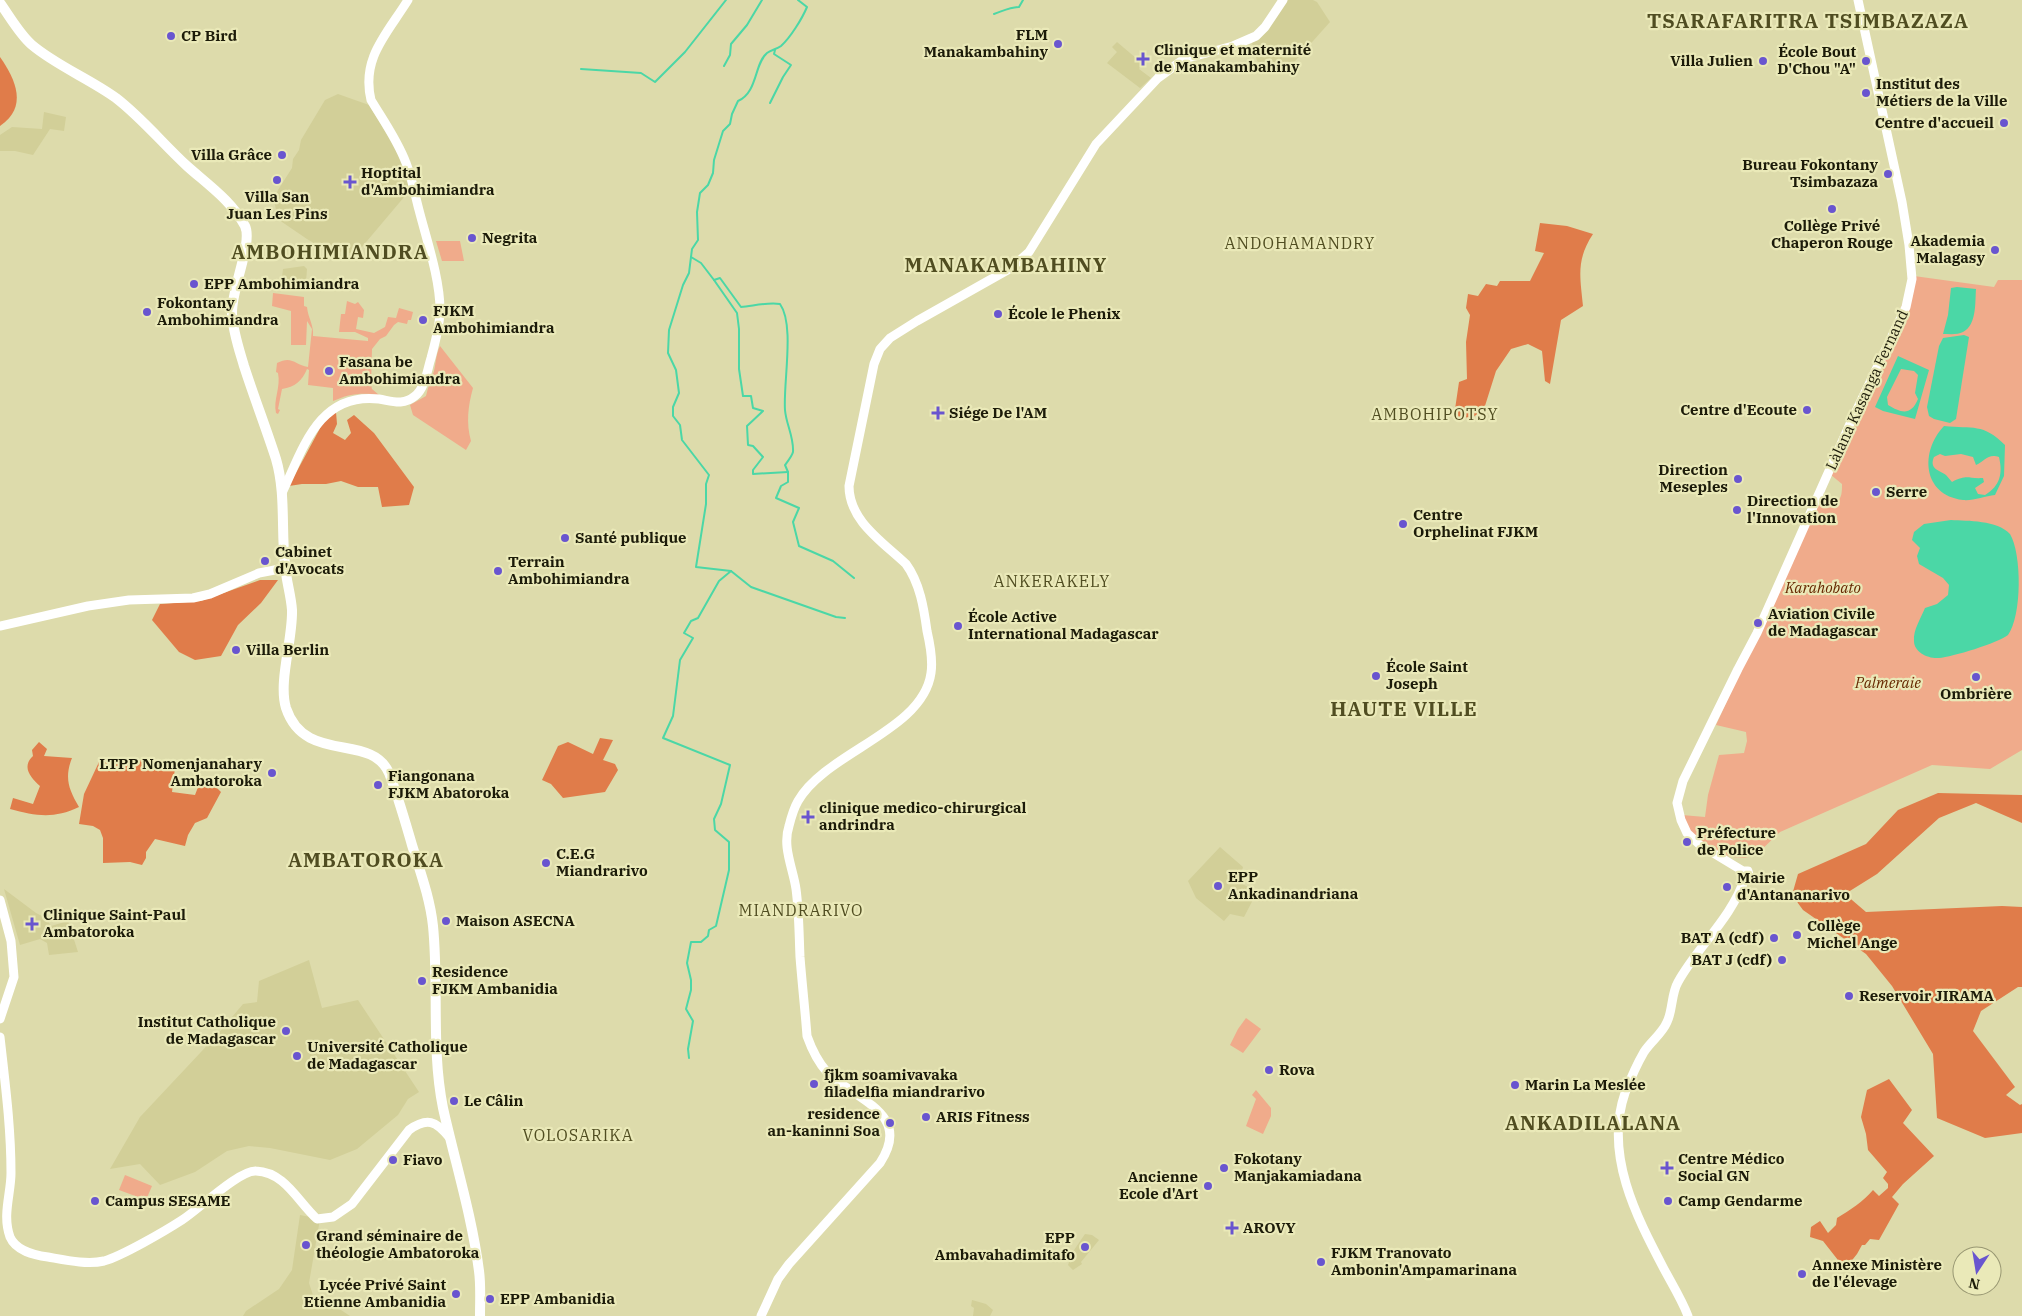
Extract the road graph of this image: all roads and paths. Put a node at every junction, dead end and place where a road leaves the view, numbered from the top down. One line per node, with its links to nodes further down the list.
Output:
1 (408, 0): 5 (street)
2 (1283, 0): 13 (street)
3 (1858, 0): 14 (street, Làlana Kasanga Fernand)
4 (0, 3): 5 (main road)
5 (282, 493): 6 (main road)
6 (285, 568): 7 (street); 11 (main road)
7 (0, 626)
8 (0, 900): 9 (street)
9 (0, 1019)
10 (0, 1037): 11 (street)
11 (451, 1139): 12 (main road)
12 (480, 1316)
13 (761, 1316)
14 (1688, 1316)

